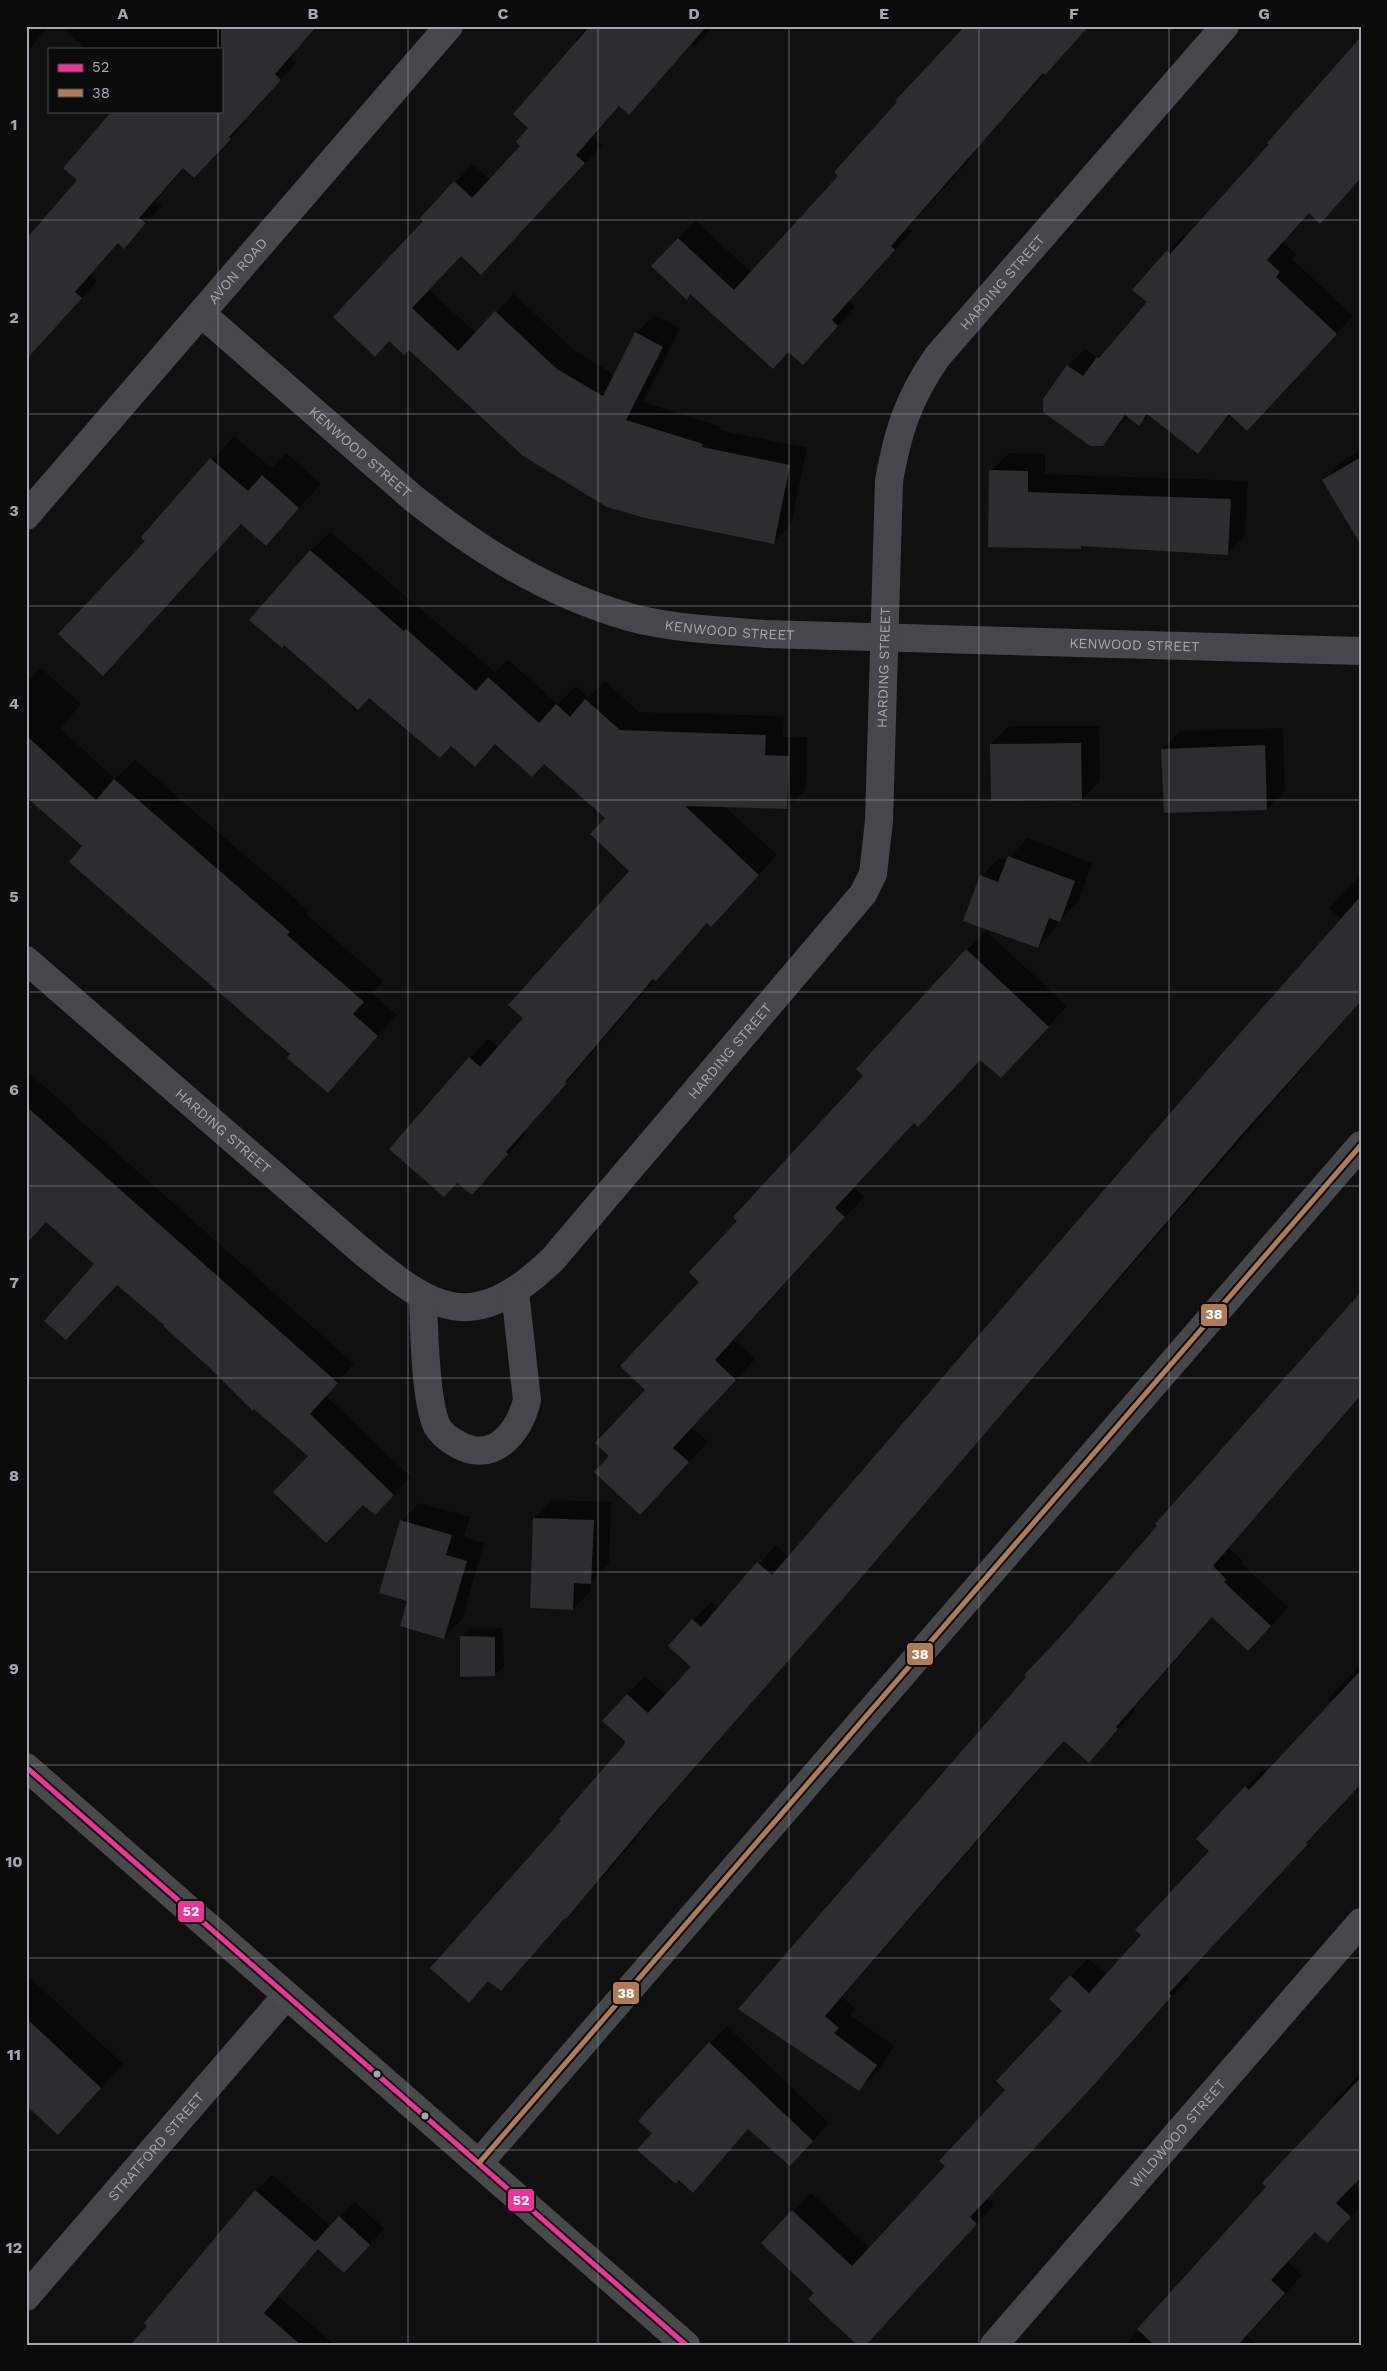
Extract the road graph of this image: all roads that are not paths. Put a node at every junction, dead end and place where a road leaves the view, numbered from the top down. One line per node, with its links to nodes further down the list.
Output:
1 (450, 26): 3 (street, AVON ROAD)
2 (1225, 26): 5 (street, HARDING STREET)
3 (202, 314): 4 (street, AVON ROAD); 5 (street, KENWOOD STREET)
4 (26, 516)
5 (884, 639): 6 (street, KENWOOD STREET); 9 (street, HARDING STREET)
6 (1361, 651)
7 (26, 960): 10 (street, HARDING STREET)
8 (1361, 1145): 14 (street)
9 (514, 1292): 10 (street, HARDING STREET); 10 (street)
10 (423, 1298)
11 (26, 1767): 13 (main road)
12 (1361, 1922): 17 (street, WILDWOOD STREET)
13 (286, 1996): 14 (main road); 15 (street, STRATFORD STREET)
14 (478, 2164): 16 (main road)
15 (26, 2297)
16 (686, 2345)
17 (994, 2345)

